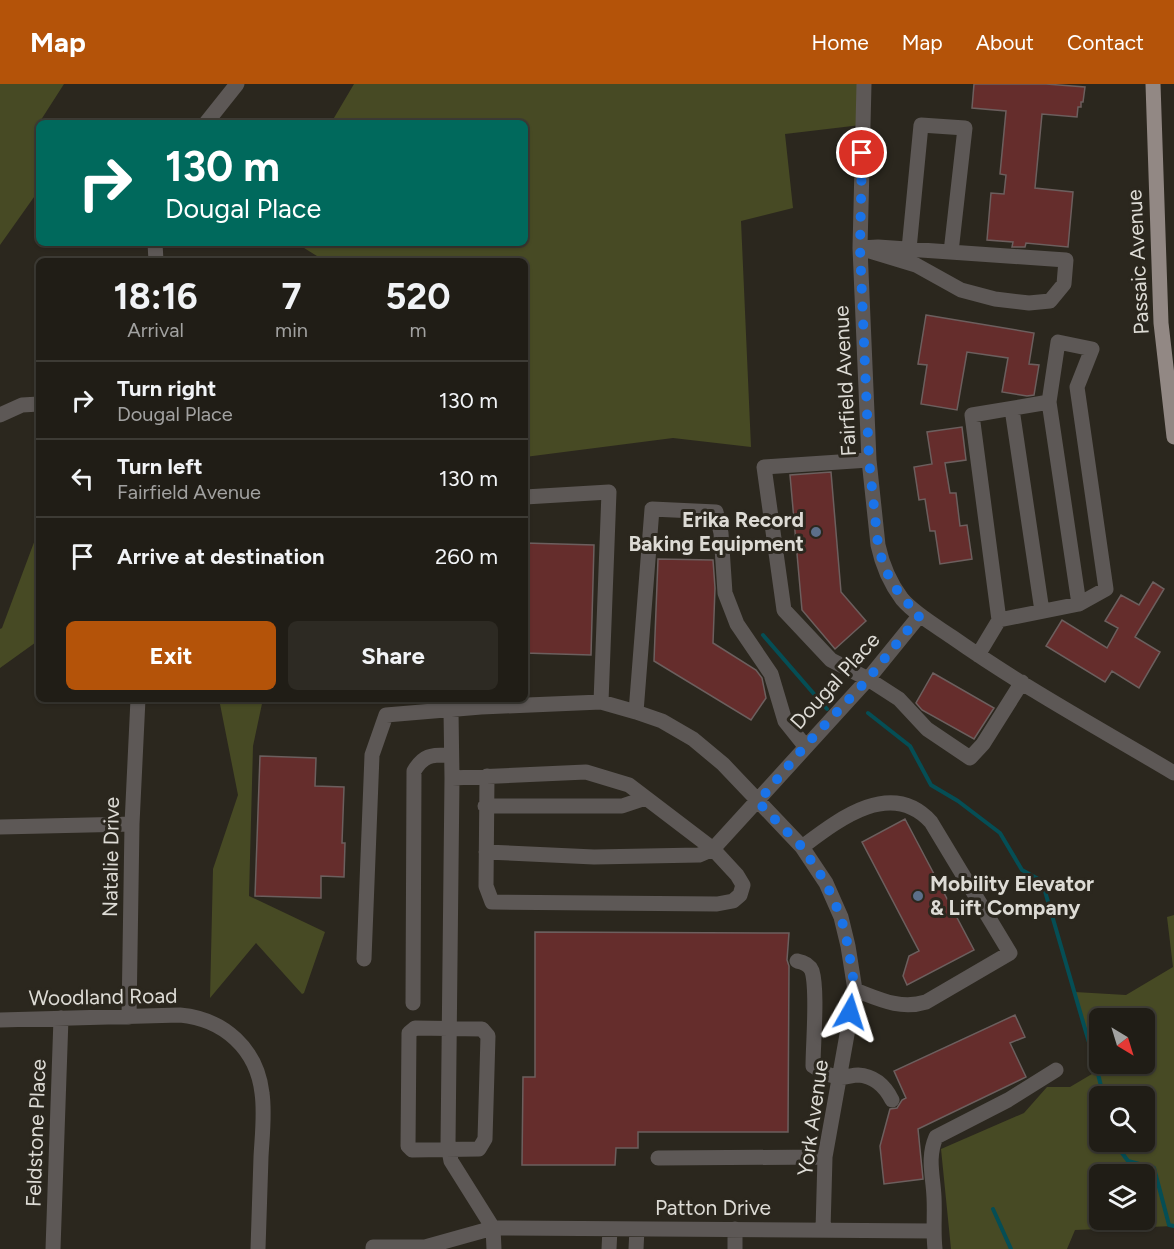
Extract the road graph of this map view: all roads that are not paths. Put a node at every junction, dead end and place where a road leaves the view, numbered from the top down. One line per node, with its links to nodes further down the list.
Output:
1 (237, 84): 4 (street)
2 (864, 84): 5 (street, Fairfield Avenue)
3 (1153, 84): 12 (main road, Passaic Avenue)
4 (208, 120)
5 (860, 248): 6 (street); 7 (street); 13 (street, Fairfield Avenue)
6 (909, 249): 7 (street); 7 (street)
7 (951, 252)
8 (1049, 402): 10 (street); 15 (street); 15 (street)
9 (36, 404): 11 (street)
10 (1012, 409): 16 (street); 18 (street)
11 (0, 415)
12 (1174, 437)
13 (869, 460): 17 (street, Fairfield Avenue); 20 (street)
14 (528, 497): 23 (street)
15 (1079, 604): 16 (street)
16 (1042, 611): 18 (street)
17 (920, 615): 19 (street, Fairfield Avenue); 20 (street, Dougal Place)
18 (999, 620): 19 (street)
19 (978, 655): 21 (street, Fairfield Avenue)
20 (868, 679): 21 (street); 27 (street, Dougal Place)
21 (1022, 682): 29 (street, Fairfield Avenue)
22 (138, 702): 35 (street, Natalie Drive)
23 (601, 702): 24 (street, York Avenue); 26 (street, York Avenue)
24 (481, 703): 25 (street, York Avenue)
25 (444, 706): 28 (street); 40 (street, York Avenue)
26 (636, 712): 27 (street); 33 (street, York Avenue)
27 (805, 746): 33 (street, Dougal Place)
28 (451, 754): 31 (street); 43 (street)
29 (1174, 773)
30 (487, 776): 31 (street); 32 (street); 34 (street)
31 (452, 778): 47 (street)
32 (646, 798): 34 (street); 38 (street)
33 (758, 802): 37 (street, York Avenue); 38 (street, Dougal Place)
34 (486, 806): 39 (street)
35 (132, 824): 36 (street); 44 (street, Natalie Drive)
36 (0, 827)
37 (802, 847): 42 (street, York Avenue); 42 (street)
38 (712, 849): 39 (street); 39 (street)
39 (486, 852)
40 (364, 959)
41 (797, 961): 49 (street)
42 (855, 990): 49 (street, York Avenue)
43 (413, 1003)
44 (129, 1017): 45 (street, Woodland Road); 62 (street, Woodland Road)
45 (61, 1018): 46 (street, Woodland Road); 61 (street, Feldstone Place)
46 (0, 1020)
47 (449, 1028): 51 (street); 51 (street); 51 (street)
48 (1056, 1070): 59 (street)
49 (839, 1077): 50 (street); 52 (street, York Avenue)
50 (892, 1100)
51 (449, 1151): 54 (street)
52 (825, 1157): 53 (street); 58 (street, York Avenue)
53 (658, 1158)
54 (493, 1228): 55 (street, Patton Drive); 60 (street, Patton Drive); 63 (street); 64 (street)
55 (610, 1229): 56 (street, Patton Drive); 65 (street)
56 (637, 1229): 57 (street, Patton Drive); 66 (street)
57 (735, 1229): 58 (street, Patton Drive); 67 (street)
58 (823, 1230): 59 (street, Patton Drive)
59 (932, 1231): 68 (street)
60 (373, 1248)
61 (53, 1249)
62 (258, 1249)
63 (483, 1249)
64 (494, 1249)
65 (609, 1249)
66 (636, 1249)
67 (735, 1249)
68 (935, 1249)

